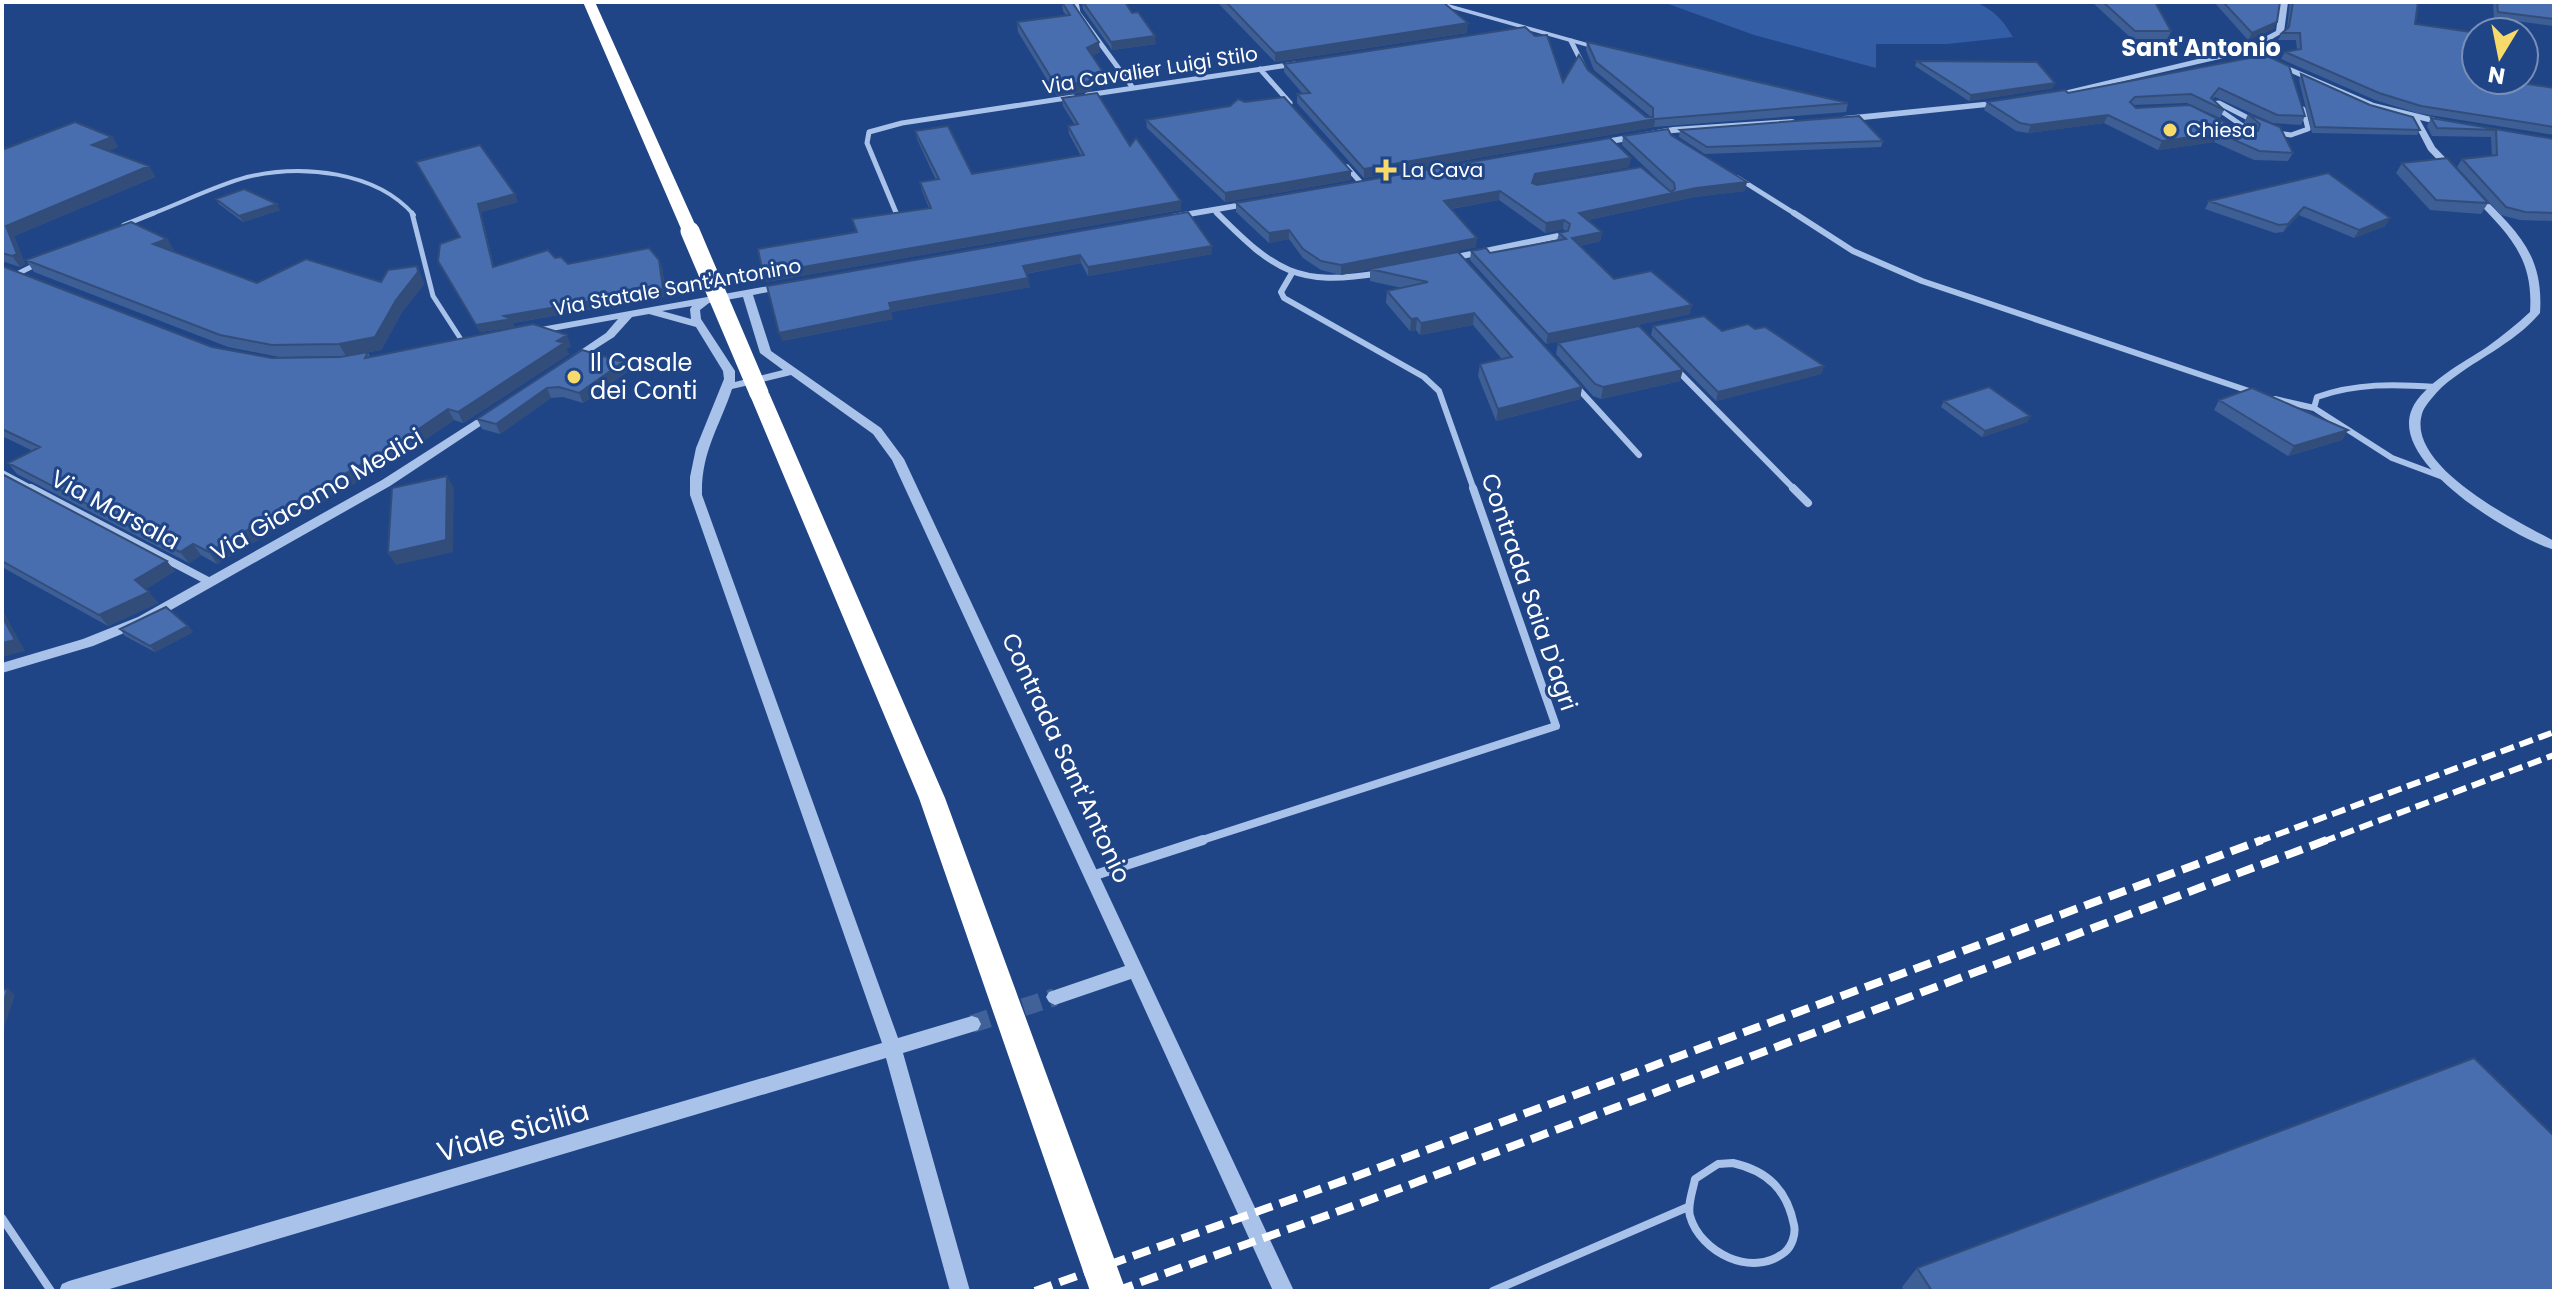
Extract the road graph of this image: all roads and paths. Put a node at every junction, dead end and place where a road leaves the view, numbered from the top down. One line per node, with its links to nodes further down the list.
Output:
1 (589, 2): 84 (highway, bridge)
2 (1076, 2): 15 (street)
3 (1432, 2): 5 (street)
4 (2284, 2): 8 (street)
5 (1529, 29): 6 (street); 7 (street)
6 (1514, 31)
7 (1571, 41): 9 (street); 13 (street)
8 (2247, 50): 12 (street); 16 (street)
9 (1618, 52)
10 (1302, 63): 11 (street, Via Cavalier Luigi Stilo)
11 (1260, 69): 15 (street, Via Cavalier Luigi Stilo); 20 (street)
12 (2290, 70): 14 (street); 22 (street)
13 (1590, 74)
14 (2295, 82)
15 (1133, 88): 39 (street, Via Cavalier Luigi Stilo)
16 (2042, 96)
17 (2014, 101): 21 (street)
18 (2301, 104): 27 (street)
19 (1851, 108): 21 (street)
20 (1301, 115)
21 (1882, 115): 23 (street)
22 (2415, 118): 26 (street); 64 (street)
23 (1833, 119)
24 (1809, 121): 29 (street)
25 (2261, 126): 28 (street)
26 (2461, 126)
27 (2274, 132)
28 (2238, 133)
29 (1610, 141): 30 (street); 31 (street)
30 (1579, 146)
31 (1620, 151)
32 (1342, 161): 35 (street)
33 (1727, 171): 66 (street)
34 (1377, 182): 35 (street)
35 (1362, 184): 36 (street)
36 (1347, 187)
37 (1273, 200): 38 (street)
38 (1214, 210): 40 (street); 49 (street)
39 (898, 218)
40 (1152, 221)
41 (112, 230): 58 (lane)
42 (1563, 235): 43 (street)
43 (1459, 257): 44 (street); 46 (street)
44 (1444, 260)
45 (46, 261): 47 (lane)
46 (1470, 269)
47 (15, 271): 50 (street)
48 (1384, 272): 49 (street)
49 (1292, 273): 74 (street, Contrada Saia D'agri)
50 (33, 278)
51 (793, 285): 52 (street, Via Statale Sant'Antonino)
52 (747, 293): 53 (street, Via Statale Sant'Antonino); 61 (street, Contrada Sant'Antonio)
53 (706, 300): 54 (street, Via Statale Sant'Antonino); 56 (street)
54 (648, 310): 55 (street, Via Statale Sant'Antonino); 56 (street)
55 (629, 314): 57 (street, Via Statale Sant'Antonino); 60 (street)
56 (699, 325): 63 (street)
57 (515, 334)
58 (464, 344)
59 (1670, 364): 70 (street)
60 (560, 368)
61 (791, 372): 63 (street); 74 (street, Contrada Sant'Antonio)
62 (1564, 374): 67 (street)
63 (728, 387): 78 (street)
64 (2436, 387): 66 (street); 69 (street)
65 (510, 402): 72 (street, Via Giacomo Medici)
66 (2314, 408): 69 (street)
67 (1639, 455)
68 (2, 473): 72 (street, Via Marsala)
69 (2443, 477): 71 (street)
70 (1808, 503)
71 (2554, 546)
72 (210, 582): 73 (street, Via Giacomo Medici)
73 (2, 668)
74 (1092, 876): 75 (street, Contrada Sant'Antonio)
75 (1136, 970): 76 (street); 85 (street, Contrada Sant'Antonio)
76 (1055, 997)
77 (972, 1024): 78 (street, Viale Sicilia)
78 (893, 1049): 82 (street, Viale Sicilia); 83 (street)
79 (1688, 1207): 79 (lane); 86 (lane)
80 (2, 1218): 81 (lane)
81 (51, 1291)
82 (69, 1291)
83 (960, 1291)
84 (1108, 1291)
85 (1284, 1291)
86 (1493, 1291)

